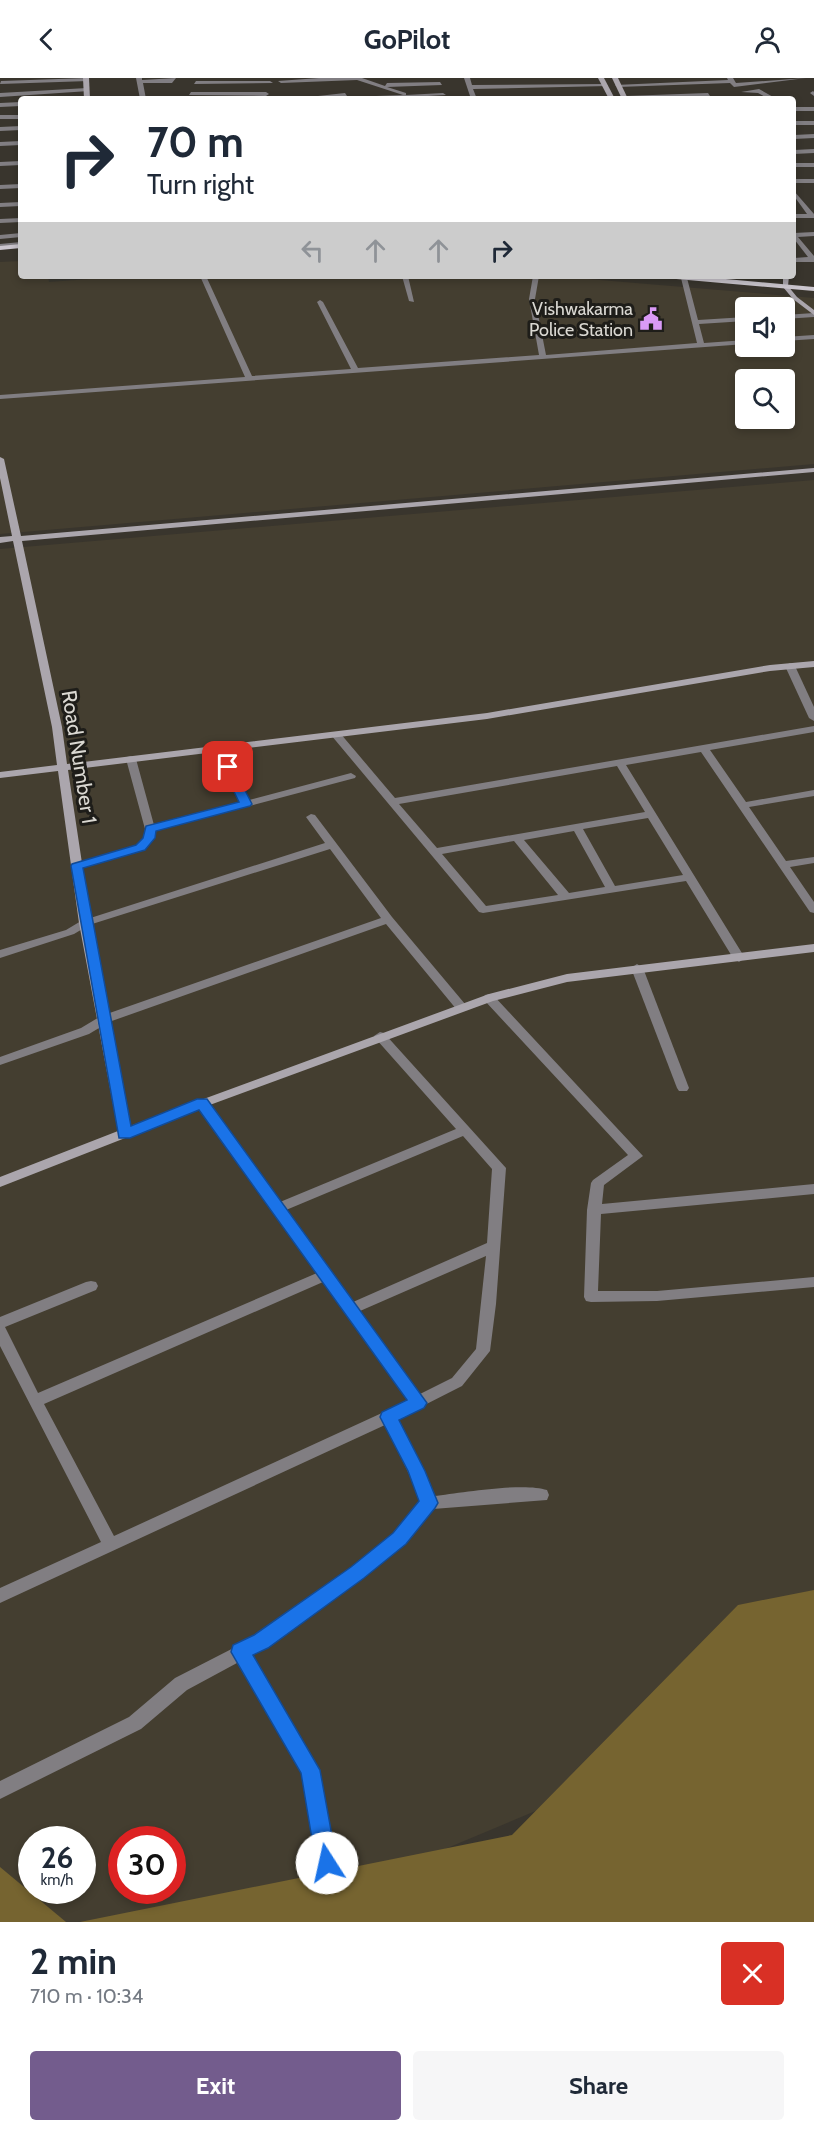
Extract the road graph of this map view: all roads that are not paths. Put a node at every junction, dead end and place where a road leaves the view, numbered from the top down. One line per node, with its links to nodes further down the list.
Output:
1 (172, 78): 10 (street)
2 (358, 78): 13 (street); 20 (street)
3 (467, 78): 22 (street)
4 (601, 78): 21 (street)
5 (615, 78): 18 (street)
6 (756, 78): 19 (street)
7 (797, 78): 8 (street); 19 (street)
8 (803, 78)
9 (86, 79): 11 (street); 23 (street)
10 (139, 80): 29 (street)
11 (1, 81)
12 (197, 81): 16 (street); 30 (street)
13 (281, 81)
14 (699, 81): 15 (street); 18 (street); 37 (street)
15 (732, 81): 19 (street); 38 (street)
16 (270, 83)
17 (440, 84): 20 (street)
18 (618, 85): 36 (street)
19 (762, 85)
20 (380, 86): 32 (street)
21 (605, 86): 22 (street); 35 (street)
22 (470, 87): 34 (street)
23 (87, 90): 24 (street); 28 (street)
24 (0, 94)
25 (266, 94): 30 (street)
26 (345, 95): 31 (street)
27 (443, 95): 33 (street)
28 (87, 96)
29 (142, 96)
30 (190, 96)
31 (336, 96)
32 (408, 96)
33 (427, 96)
34 (473, 96)
35 (610, 96)
36 (624, 96)
37 (702, 96)
38 (768, 96)
39 (18, 104): 40 (street)
40 (0, 105)
41 (796, 109): 42 (street)
42 (814, 109)
43 (0, 117): 44 (street)
44 (18, 117)
45 (796, 123): 46 (street)
46 (814, 123)
47 (796, 125): 50 (street)
48 (18, 128): 49 (street)
49 (0, 129)
50 (811, 136): 51 (street)
51 (796, 137)
52 (18, 143): 53 (street)
53 (0, 144)
54 (814, 151): 55 (street)
55 (796, 152)
56 (18, 163): 57 (street)
57 (0, 164)
58 (796, 165): 59 (street)
59 (814, 165)
60 (796, 181): 61 (street)
61 (814, 181)
62 (18, 186): 63 (street)
63 (0, 187)
64 (800, 201): 68 (street)
65 (18, 204): 66 (street)
66 (0, 205)
67 (796, 216): 68 (street)
68 (813, 216)
69 (18, 220): 70 (street)
70 (0, 221)
71 (814, 234): 73 (street)
72 (18, 235): 74 (street)
73 (796, 236)
74 (0, 237)
75 (796, 238): 81 (street)
76 (18, 245): 77 (main road)
77 (0, 247)
78 (18, 254): 79 (main road)
79 (0, 255)
80 (796, 260): 81 (street)
81 (814, 260)
82 (204, 279): 103 (street)
83 (406, 279): 91 (street)
84 (535, 279): 101 (street)
85 (684, 279): 96 (street)
86 (710, 279): 89 (main road)
87 (774, 279): 89 (main road)
88 (814, 280): 89 (main road)
89 (786, 282): 90 (main road); 93 (street)
90 (814, 289)
91 (412, 301)
92 (320, 302): 102 (street)
93 (814, 314): 94 (street)
94 (795, 316)
95 (735, 320): 96 (street)
96 (694, 322): 100 (street)
97 (814, 337): 98 (street)
98 (795, 338)
99 (735, 343): 100 (street)
100 (701, 345): 101 (street)
101 (543, 356): 102 (street)
102 (355, 369): 103 (street)
103 (249, 378): 104 (street)
104 (0, 397)
105 (0, 459): 107 (street, Road Number 1)
106 (814, 470): 107 (street)
107 (17, 538): 108 (street); 118 (street, Road Number 1)
108 (0, 540)
109 (814, 664): 110 (street)
110 (789, 666): 111 (street); 113 (street)
111 (814, 718)
112 (814, 729): 114 (street)
113 (336, 735): 115 (street); 122 (street)
114 (704, 748): 117 (street); 124 (street)
115 (218, 749): 116 (street); 123 (street)
116 (131, 759): 118 (street); 128 (street)
117 (620, 763): 122 (street); 125 (street)
118 (62, 767): 119 (street); 134 (street, Road Number 1)
119 (0, 775)
120 (351, 776): 123 (street)
121 (814, 793): 124 (street)
122 (392, 802): 131 (street)
123 (246, 804): 128 (street)
124 (744, 805): 133 (street)
125 (651, 814): 127 (street); 135 (street)
126 (311, 817): 130 (street)
127 (577, 827): 129 (street); 136 (street)
128 (150, 829): 134 (street)
129 (516, 837): 131 (street); 137 (street)
130 (331, 845): 139 (street); 140 (street)
131 (434, 852): 137 (street)
132 (814, 860): 133 (street)
133 (784, 865): 138 (street)
134 (77, 866): 140 (street, Road Number 1)
135 (690, 877): 136 (street); 143 (street)
136 (612, 890): 137 (street)
137 (566, 897)
138 (814, 910)
139 (388, 919): 146 (street); 147 (street)
140 (85, 923): 142 (street); 147 (street, Road Number 1)
141 (814, 948): 143 (street)
142 (0, 954)
143 (739, 958): 144 (street)
144 (637, 968): 145 (street); 150 (street)
145 (489, 998): 146 (street); 157 (street)
146 (461, 1006): 148 (street)
147 (105, 1019): 149 (street); 153 (street, Road Number 1)
148 (380, 1036): 151 (street); 152 (street)
149 (0, 1061)
150 (683, 1088)
151 (202, 1103): 153 (street); 156 (street)
152 (465, 1130): 156 (street); 158 (street)
153 (125, 1134): 154 (street)
154 (0, 1182)
155 (814, 1189): 157 (street)
156 (278, 1208): 159 (street)
157 (594, 1210): 160 (street)
158 (494, 1246): 162 (street); 166 (street)
159 (325, 1275): 162 (street); 165 (street)
160 (814, 1282)
161 (91, 1286): 163 (street)
162 (351, 1309): 166 (street)
163 (0, 1323)
164 (0, 1331): 165 (street)
165 (35, 1401): 170 (street)
166 (418, 1403): 167 (street)
167 (388, 1417): 169 (street); 170 (street)
168 (541, 1495): 169 (street)
169 (429, 1503): 172 (street)
170 (110, 1543): 171 (street)
171 (0, 1596)
172 (240, 1652): 173 (street); 174 (street)
173 (0, 1790)
174 (327, 1863)

